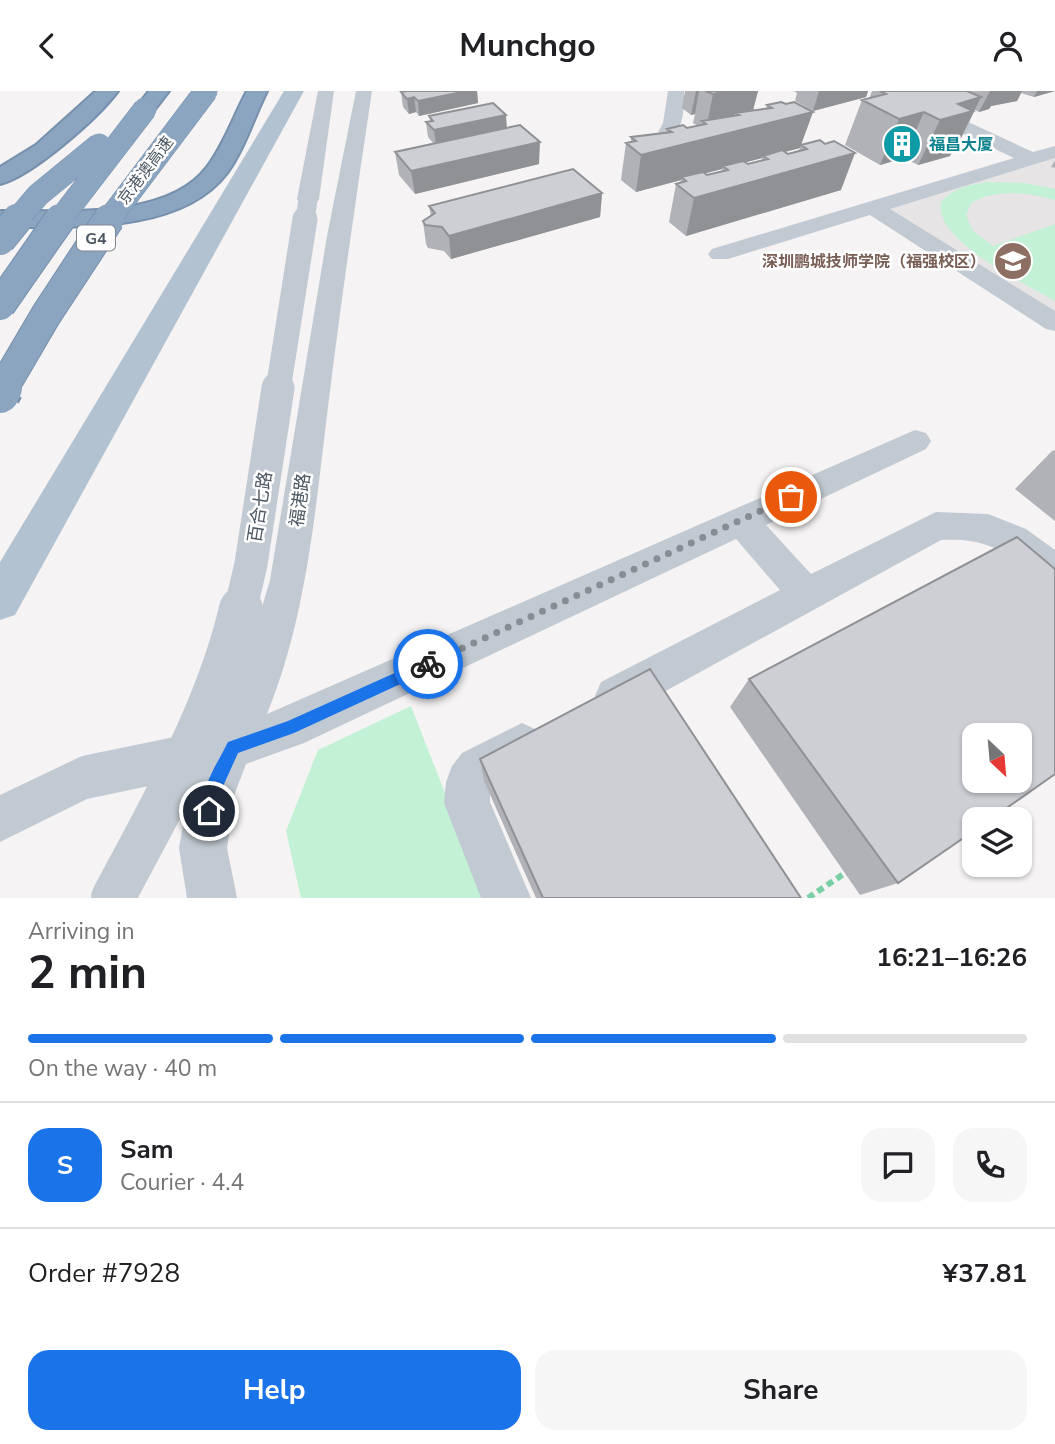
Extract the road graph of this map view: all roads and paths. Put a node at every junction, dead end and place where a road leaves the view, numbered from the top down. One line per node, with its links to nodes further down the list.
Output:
1 (108, 91): 14 (highway)
2 (206, 91): 21 (highway, 京港澳高速 / G4, bridge)
3 (257, 91): 16 (highway)
4 (293, 91): 26 (main road)
5 (326, 91): 34 (street, 百合七路, bridge)
6 (364, 91): 29 (street, 福港路)
7 (676, 91): 12 (street)
8 (887, 91): 11 (street)
9 (152, 100): 17 (highway, bridge); 19 (highway, G4, bridge)
10 (1010, 129): 11 (street)
11 (984, 137): 13 (street)
12 (657, 153)
13 (1047, 162): 15 (street)
14 (0, 177)
15 (873, 208): 18 (street); 20 (street)
16 (0, 219)
17 (0, 240)
18 (720, 254)
19 (0, 305)
20 (1055, 323)
21 (0, 394)
22 (915, 441): 23 (street)
23 (741, 520): 25 (street); 29 (street)
24 (1055, 571): 25 (street)
25 (807, 595): 27 (street)
26 (0, 601)
27 (587, 711)
28 (550, 730): 36 (street)
29 (233, 747): 30 (street); 32 (street, 福港路)
30 (82, 778): 31 (street); 32 (street)
31 (0, 819)
32 (203, 848): 35 (street, 福港路)
33 (845, 873): 37 (path)
34 (113, 898)
35 (212, 898)
36 (506, 898)
37 (808, 898)

